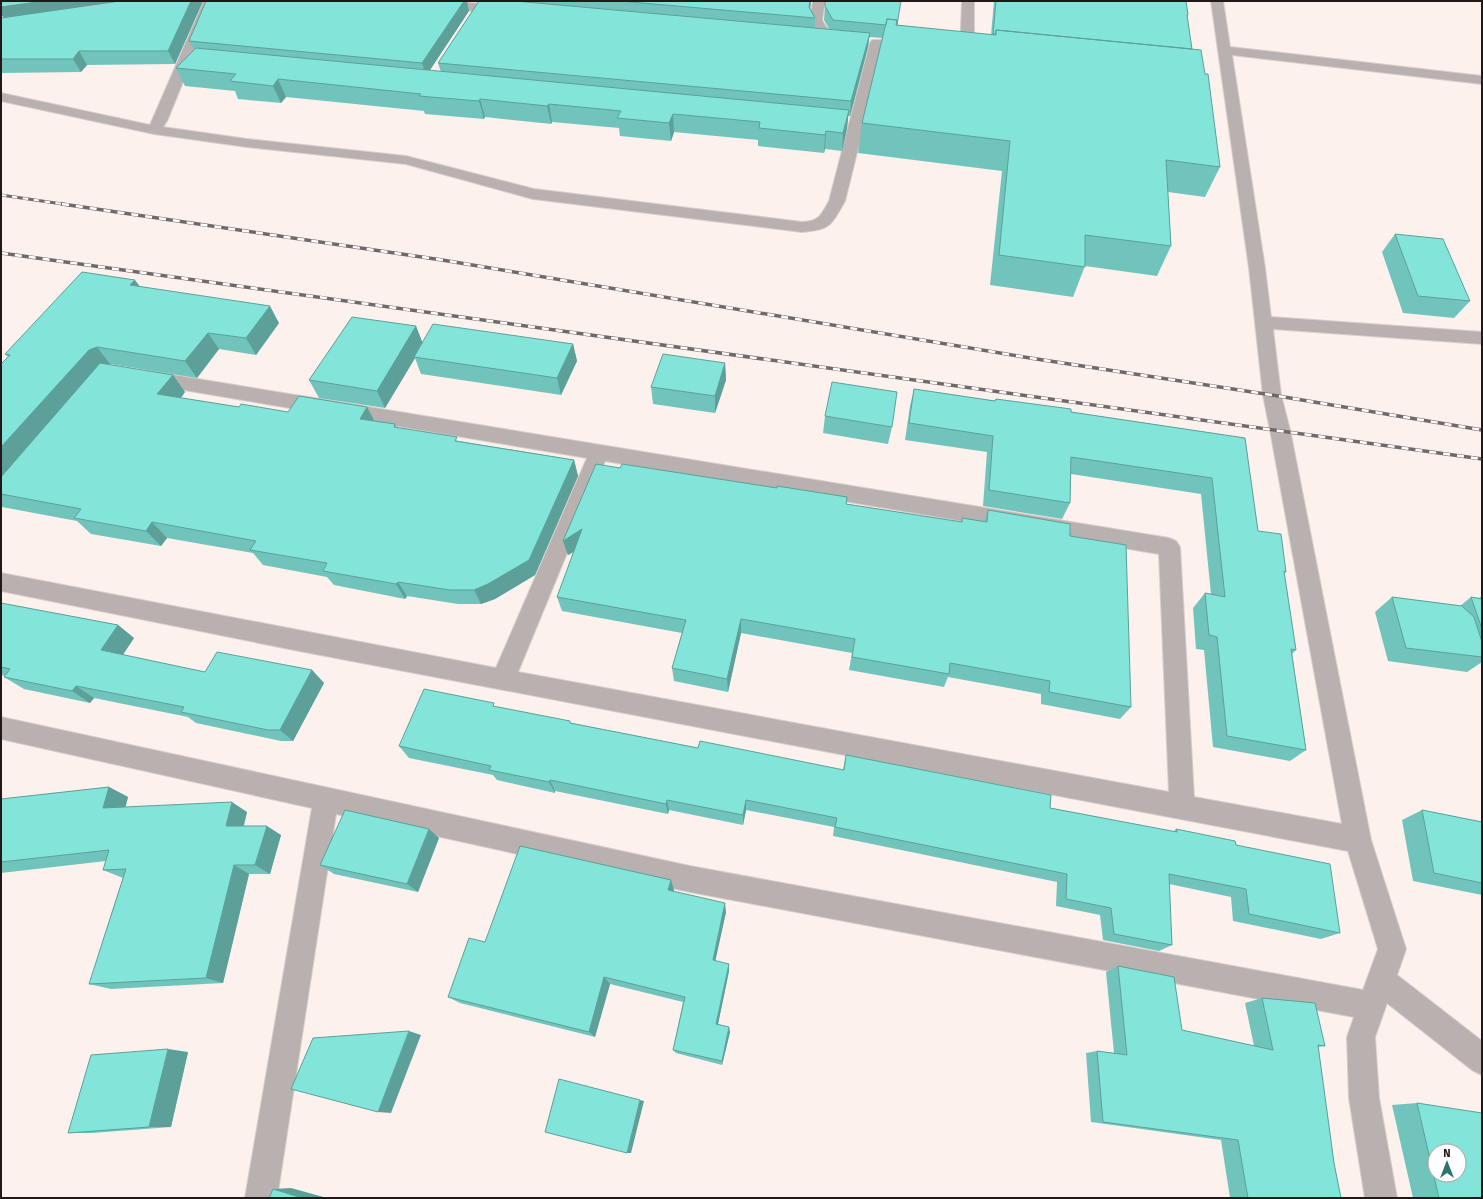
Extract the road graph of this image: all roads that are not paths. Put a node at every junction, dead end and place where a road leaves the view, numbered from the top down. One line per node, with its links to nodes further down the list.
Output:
1 (210, 1): 15 (street)
2 (409, 1): 6 (street)
3 (819, 1): 9 (street)
4 (1217, 1): 11 (street)
5 (968, 2): 13 (street)
6 (481, 4): 7 (street); 8 (street)
7 (518, 11)
8 (470, 20)
9 (810, 37)
10 (877, 44): 20 (street)
11 (1224, 50): 17 (street); 22 (street)
12 (952, 51): 13 (street)
13 (967, 52): 14 (street)
14 (983, 54)
15 (186, 59): 16 (street); 21 (street)
16 (202, 60)
17 (1482, 80)
18 (1, 97): 21 (street)
19 (842, 122): 20 (street)
20 (857, 123): 21 (street)
21 (154, 130)
22 (1264, 322): 23 (street); 31 (street)
23 (1482, 338)
24 (134, 376): 25 (street)
25 (599, 452): 27 (street); 30 (street)
26 (1, 582): 27 (street)
27 (502, 679): 30 (street)
28 (1, 728): 29 (street)
29 (326, 800): 33 (street); 35 (street)
30 (1182, 806): 31 (street)
31 (1358, 840): 32 (street)
32 (1381, 980): 33 (street); 34 (street)
33 (1371, 1006): 36 (street)
34 (1482, 1060)
35 (261, 1198)
36 (1381, 1198)

